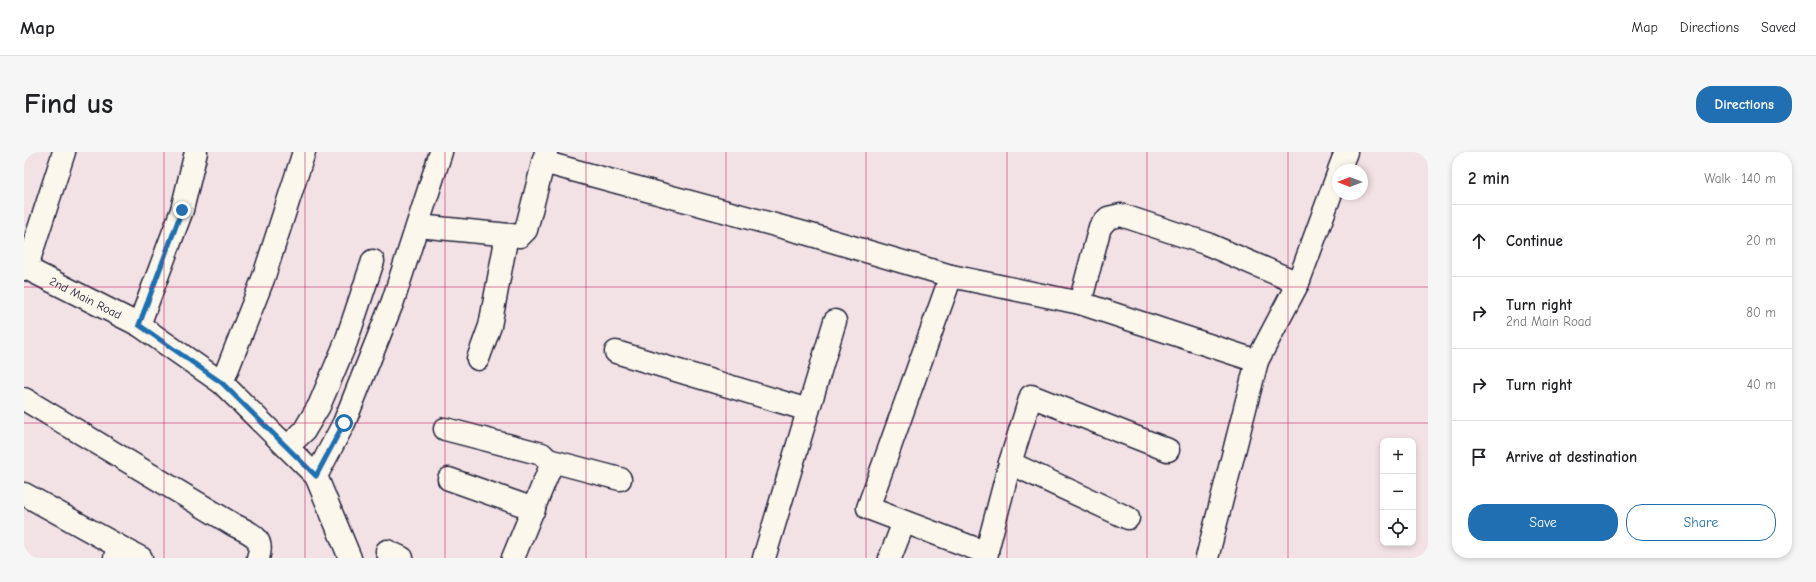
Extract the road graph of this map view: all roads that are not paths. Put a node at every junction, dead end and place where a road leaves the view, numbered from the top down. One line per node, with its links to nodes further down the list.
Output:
1 (64, 152): 12 (street)
2 (196, 152): 17 (street)
3 (304, 152): 21 (street)
4 (441, 152): 9 (street)
5 (1346, 152): 7 (street)
6 (545, 157): 10 (street); 13 (street)
7 (1342, 164)
8 (1332, 190): 14 (street)
9 (418, 226): 10 (street); 29 (street)
10 (507, 235): 19 (street)
11 (373, 261): 25 (street)
12 (25, 268): 17 (street, 2nd Main Road)
13 (951, 276): 15 (street); 35 (street)
14 (1298, 283): 15 (street); 20 (street)
15 (1080, 303): 20 (street)
16 (835, 321): 23 (street)
17 (139, 325): 21 (street, 2nd Main Road)
18 (616, 352): 23 (street)
19 (478, 359)
20 (1257, 361): 44 (street)
21 (222, 383): 25 (street, 2nd Main Road)
22 (24, 399): 39 (street)
23 (808, 410): 42 (street)
24 (444, 430): 27 (street)
25 (287, 448): 29 (street, 2nd Main Road)
26 (1168, 450): 28 (street)
27 (548, 460): 31 (street); 33 (street)
28 (1010, 464): 34 (street); 37 (street)
29 (316, 476): 40 (street, 2nd Main Road)
30 (449, 479): 33 (street)
31 (620, 479)
32 (24, 494): 36 (street)
33 (534, 509): 41 (street)
34 (1128, 518)
35 (904, 522): 37 (street); 43 (street)
36 (117, 552): 38 (street)
37 (986, 556)
38 (140, 558)
39 (258, 558)
40 (350, 558)
41 (513, 558)
42 (764, 558)
43 (890, 558)
44 (1207, 558)

